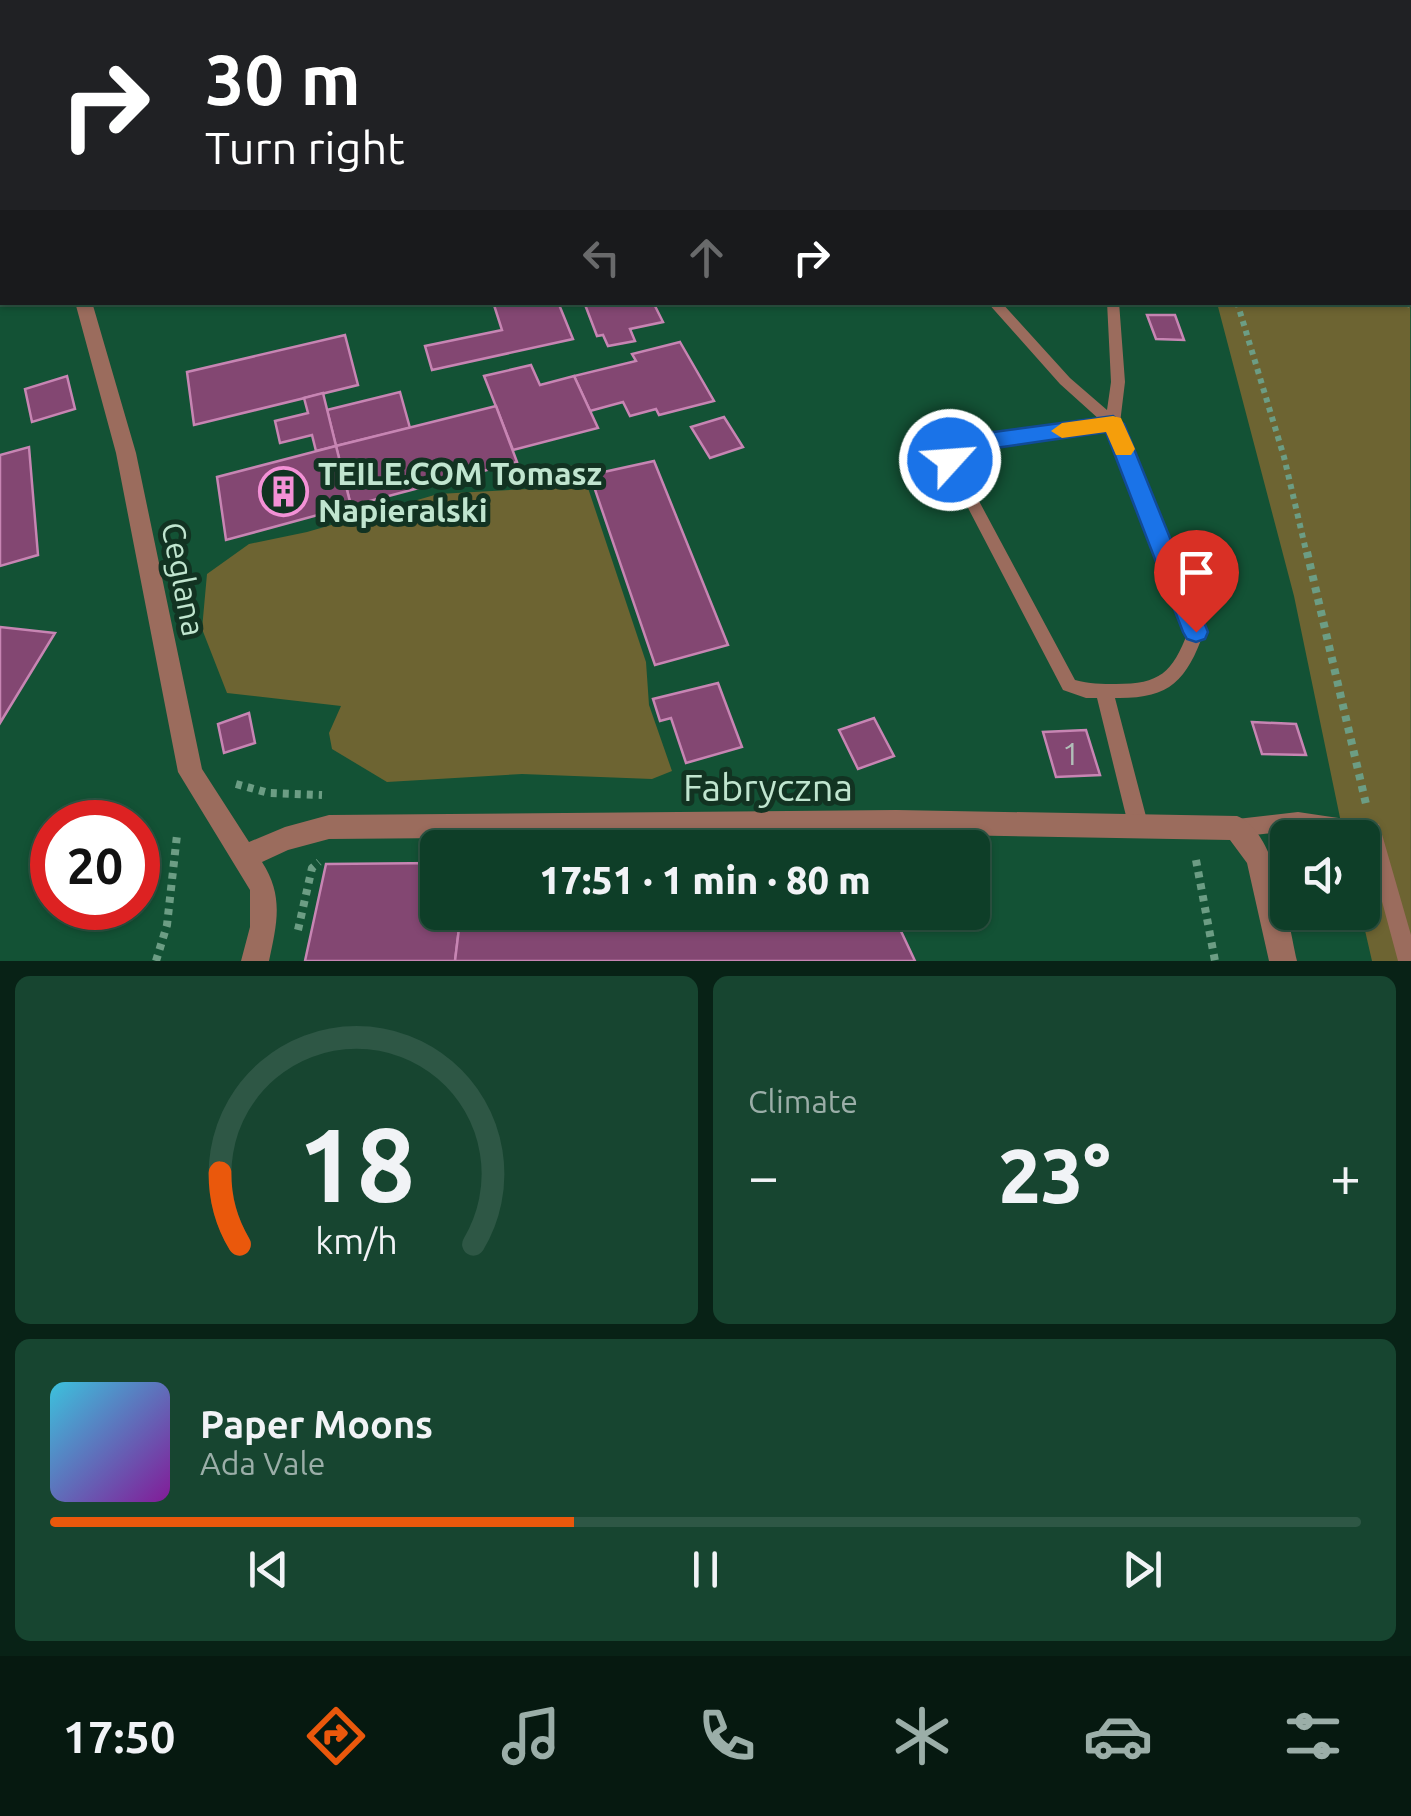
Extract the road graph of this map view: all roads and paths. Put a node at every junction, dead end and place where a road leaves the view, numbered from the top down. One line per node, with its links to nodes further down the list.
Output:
1 (84, 305): 15 (street, Ceglana)
2 (996, 305): 5 (lane)
3 (1112, 305): 5 (lane)
4 (1238, 305): 9 (path)
5 (1113, 424): 6 (lane); 6 (lane)
6 (1104, 691): 10 (lane)
7 (226, 778): 8 (path)
8 (332, 795)
9 (1370, 820)
10 (1138, 824): 12 (street, Fabryczna); 15 (street, Fabryczna)
11 (1270, 824): 12 (lane, Fabryczna)
12 (1236, 828): 22 (street)
13 (177, 834): 19 (path)
14 (327, 855): 18 (path)
15 (244, 857): 20 (street, Ceglana)
16 (1179, 858): 21 (path)
17 (1380, 859): 23 (lane)
18 (295, 942)
19 (156, 961)
20 (255, 961)
21 (1215, 961)
22 (1283, 961)
23 (1408, 961)

